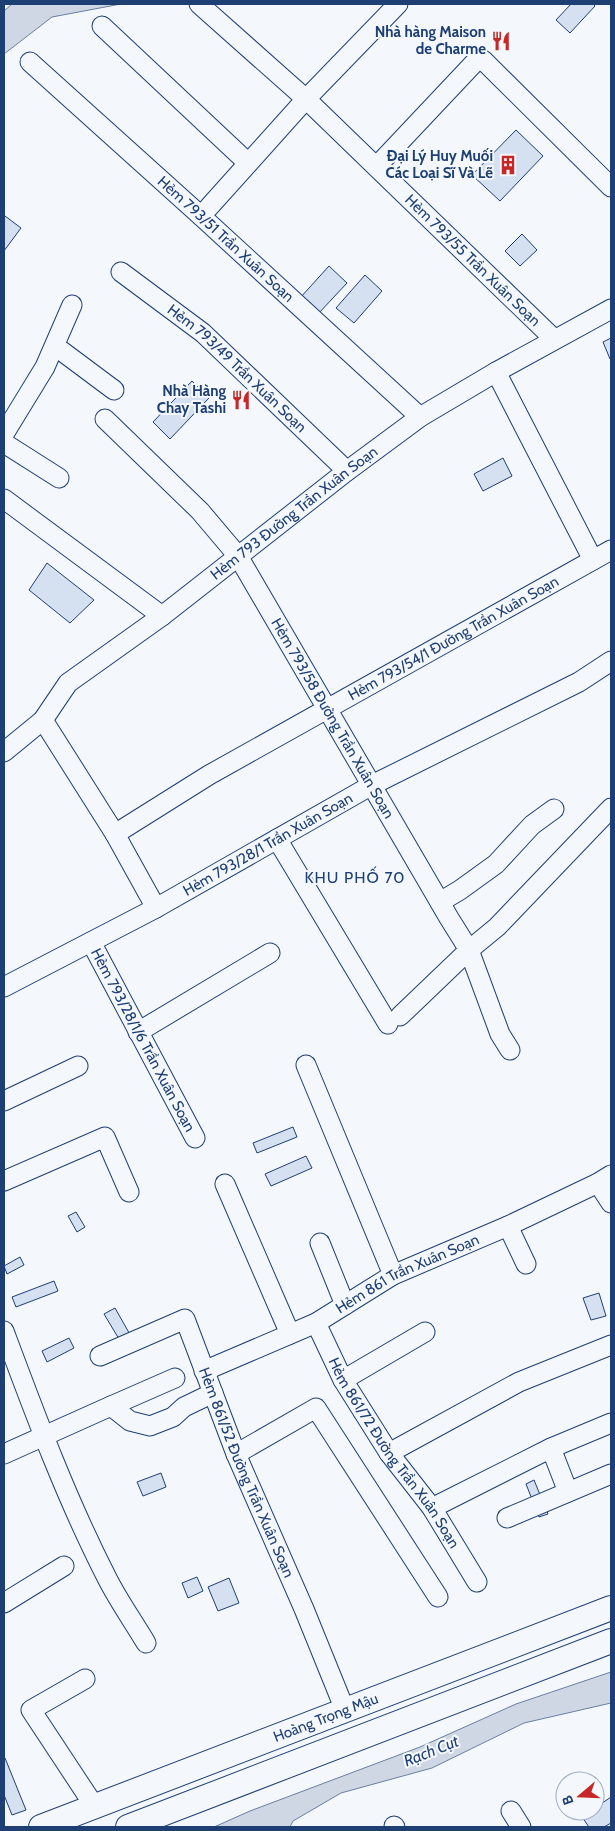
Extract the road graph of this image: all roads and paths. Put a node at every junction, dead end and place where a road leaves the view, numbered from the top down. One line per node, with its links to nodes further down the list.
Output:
1 (199, 4): 5 (street, Hẻm 793/55 Trần Xuân Soạn)
2 (398, 4): 5 (street)
3 (102, 26): 6 (street)
4 (30, 62): 9 (street, Hẻm 793/51 Trần Xuân Soạn)
5 (306, 99): 6 (street); 7 (street, Hẻm 793/55 Trần Xuân Soạn)
6 (248, 163): 9 (street)
7 (377, 166): 8 (street); 13 (street, Hẻm 793/55 Trần Xuân Soạn)
8 (611, 187)
9 (201, 216): 17 (street, Hẻm 793/51 Trần Xuân Soạn)
10 (121, 272): 21 (street, Hẻm 793/49 Trần Xuân Soạn)
11 (72, 305): 14 (street)
12 (611, 309): 13 (street, Hẻm 793 Đường Trần Xuân Soạn)
13 (554, 339): 15 (street, Hẻm 793 Đường Trần Xuân Soạn)
14 (55, 346): 16 (street); 19 (street)
15 (496, 372): 17 (street, Hẻm 793 Đường Trần Xuân Soạn); 26 (street)
16 (114, 390)
17 (420, 417): 21 (street, Hẻm 793 Đường Trần Xuân Soạn)
18 (105, 419): 25 (street, Hẻm 793/58 Đường Trần Xuân Soạn)
19 (4, 434)
20 (4, 444): 22 (street)
21 (347, 471): 25 (street, Hẻm 793 Đường Trần Xuân Soạn)
22 (59, 478)
23 (4, 499): 27 (street)
24 (611, 550): 26 (street, Hẻm 793/54/1 Đường Trần Xuân Soạn)
25 (238, 556): 27 (street, Hẻm 793 Đường Trần Xuân Soạn); 29 (street, Hẻm 793/58 Đường Trần Xuân Soạn)
26 (593, 560): 29 (street, Hẻm 793/54/1 Đường Trần Xuân Soạn)
27 (162, 616): 30 (street, Hẻm 793 Đường Trần Xuân Soạn)
28 (611, 661): 32 (street, Hẻm 793/28/1 Trần Xuân Soạn)
29 (327, 710): 32 (street, Hẻm 793/58 Đường Trần Xuân Soạn); 35 (street, Hẻm 793/54/1 Đường Trần Xuân Soạn)
30 (43, 720): 31 (street, Hẻm 793 Đường Trần Xuân Soạn); 35 (street)
31 (4, 752)
32 (372, 785): 36 (street, Hẻm 793/28/1 Trần Xuân Soạn); 37 (street, Hẻm 793/58 Đường Trần Xuân Soạn)
33 (611, 808): 40 (street)
34 (554, 810): 37 (street)
35 (115, 834): 38 (street)
36 (277, 839): 38 (street, Hẻm 793/28/1 Trần Xuân Soạn); 40 (street)
37 (440, 902): 40 (street, Hẻm 793/58 Đường Trần Xuân Soạn)
38 (156, 908): 39 (street, Hẻm 793/28/1 Trần Xuân Soạn)
39 (91, 942): 42 (street, Hẻm 793/28/1 Trần Xuân Soạn); 43 (street, Hẻm 793/28/1/6 Trần Xuân Soạn)
40 (469, 950): 44 (street, Hẻm 793/58 Đường Trần Xuân Soạn)
41 (270, 953): 43 (street)
42 (4, 987)
43 (138, 1032): 48 (street, Hẻm 793/28/1/6 Trần Xuân Soạn)
44 (510, 1050)
45 (306, 1065): 57 (street)
46 (78, 1066): 47 (street)
47 (4, 1101)
48 (195, 1138)
49 (604, 1179): 53 (street); 54 (street, Hẻm 861 Trần Xuân Soạn)
50 (4, 1181): 52 (street)
51 (225, 1184): 62 (street)
52 (129, 1192)
53 (611, 1203)
54 (508, 1226): 56 (street); 57 (street, Hẻm 861 Trần Xuân Soạn)
55 (320, 1243): 58 (street)
56 (526, 1264)
57 (393, 1275): 58 (street, Hẻm 861 Trần Xuân Soạn)
58 (345, 1305): 59 (street, Hẻm 861 Trần Xuân Soạn)
59 (316, 1323): 62 (street, Hẻm 861 Trần Xuân Soạn); 67 (street, Hẻm 861/72 Đường Trần Xuân Soạn)
60 (4, 1331): 71 (street)
61 (425, 1332): 67 (street)
62 (290, 1334): 65 (street, Hẻm 861 Trần Xuân Soạn)
63 (611, 1345): 73 (street)
64 (100, 1356): 65 (street, Hẻm 861/52 Đường Trần Xuân Soạn)
65 (204, 1371): 68 (street, Hẻm 861/52 Đường Trần Xuân Soạn)
66 (175, 1378): 69 (street)
67 (343, 1380): 73 (street, Hẻm 861/72 Đường Trần Xuân Soạn)
68 (213, 1393): 69 (street); 75 (street, Hẻm 861/52 Đường Trần Xuân Soạn)
69 (111, 1406): 71 (street)
70 (611, 1423): 72 (street)
71 (44, 1436): 74 (street); 86 (street)
72 (551, 1448): 77 (street); 78 (street)
73 (389, 1453): 78 (street, Hẻm 861/72 Đường Trần Xuân Soạn)
74 (4, 1454)
75 (236, 1454): 82 (street); 88 (street, Hẻm 861/52 Đường Trần Xuân Soạn)
76 (611, 1474): 77 (street)
77 (568, 1492): 79 (street)
78 (432, 1508): 81 (street, Hẻm 861/72 Đường Trần Xuân Soạn)
79 (507, 1518)
80 (64, 1566): 83 (street)
81 (477, 1582)
82 (438, 1597)
83 (4, 1603)
84 (611, 1608): 88 (main road, Hoàng Trọng Mậu)
85 (611, 1641): 89 (main road, Hoàng Trọng Mậu)
86 (146, 1643)
87 (85, 1679): 90 (street)
88 (345, 1710): 89 (main road); 90 (main road, Hoàng Trọng Mậu)
89 (356, 1740): 93 (main road, Hoàng Trọng Mậu)
90 (95, 1806): 92 (main road, Hoàng Trọng Mậu)
91 (511, 1811): 94 (street)
92 (50, 1826)
93 (128, 1827)
94 (521, 1827)

